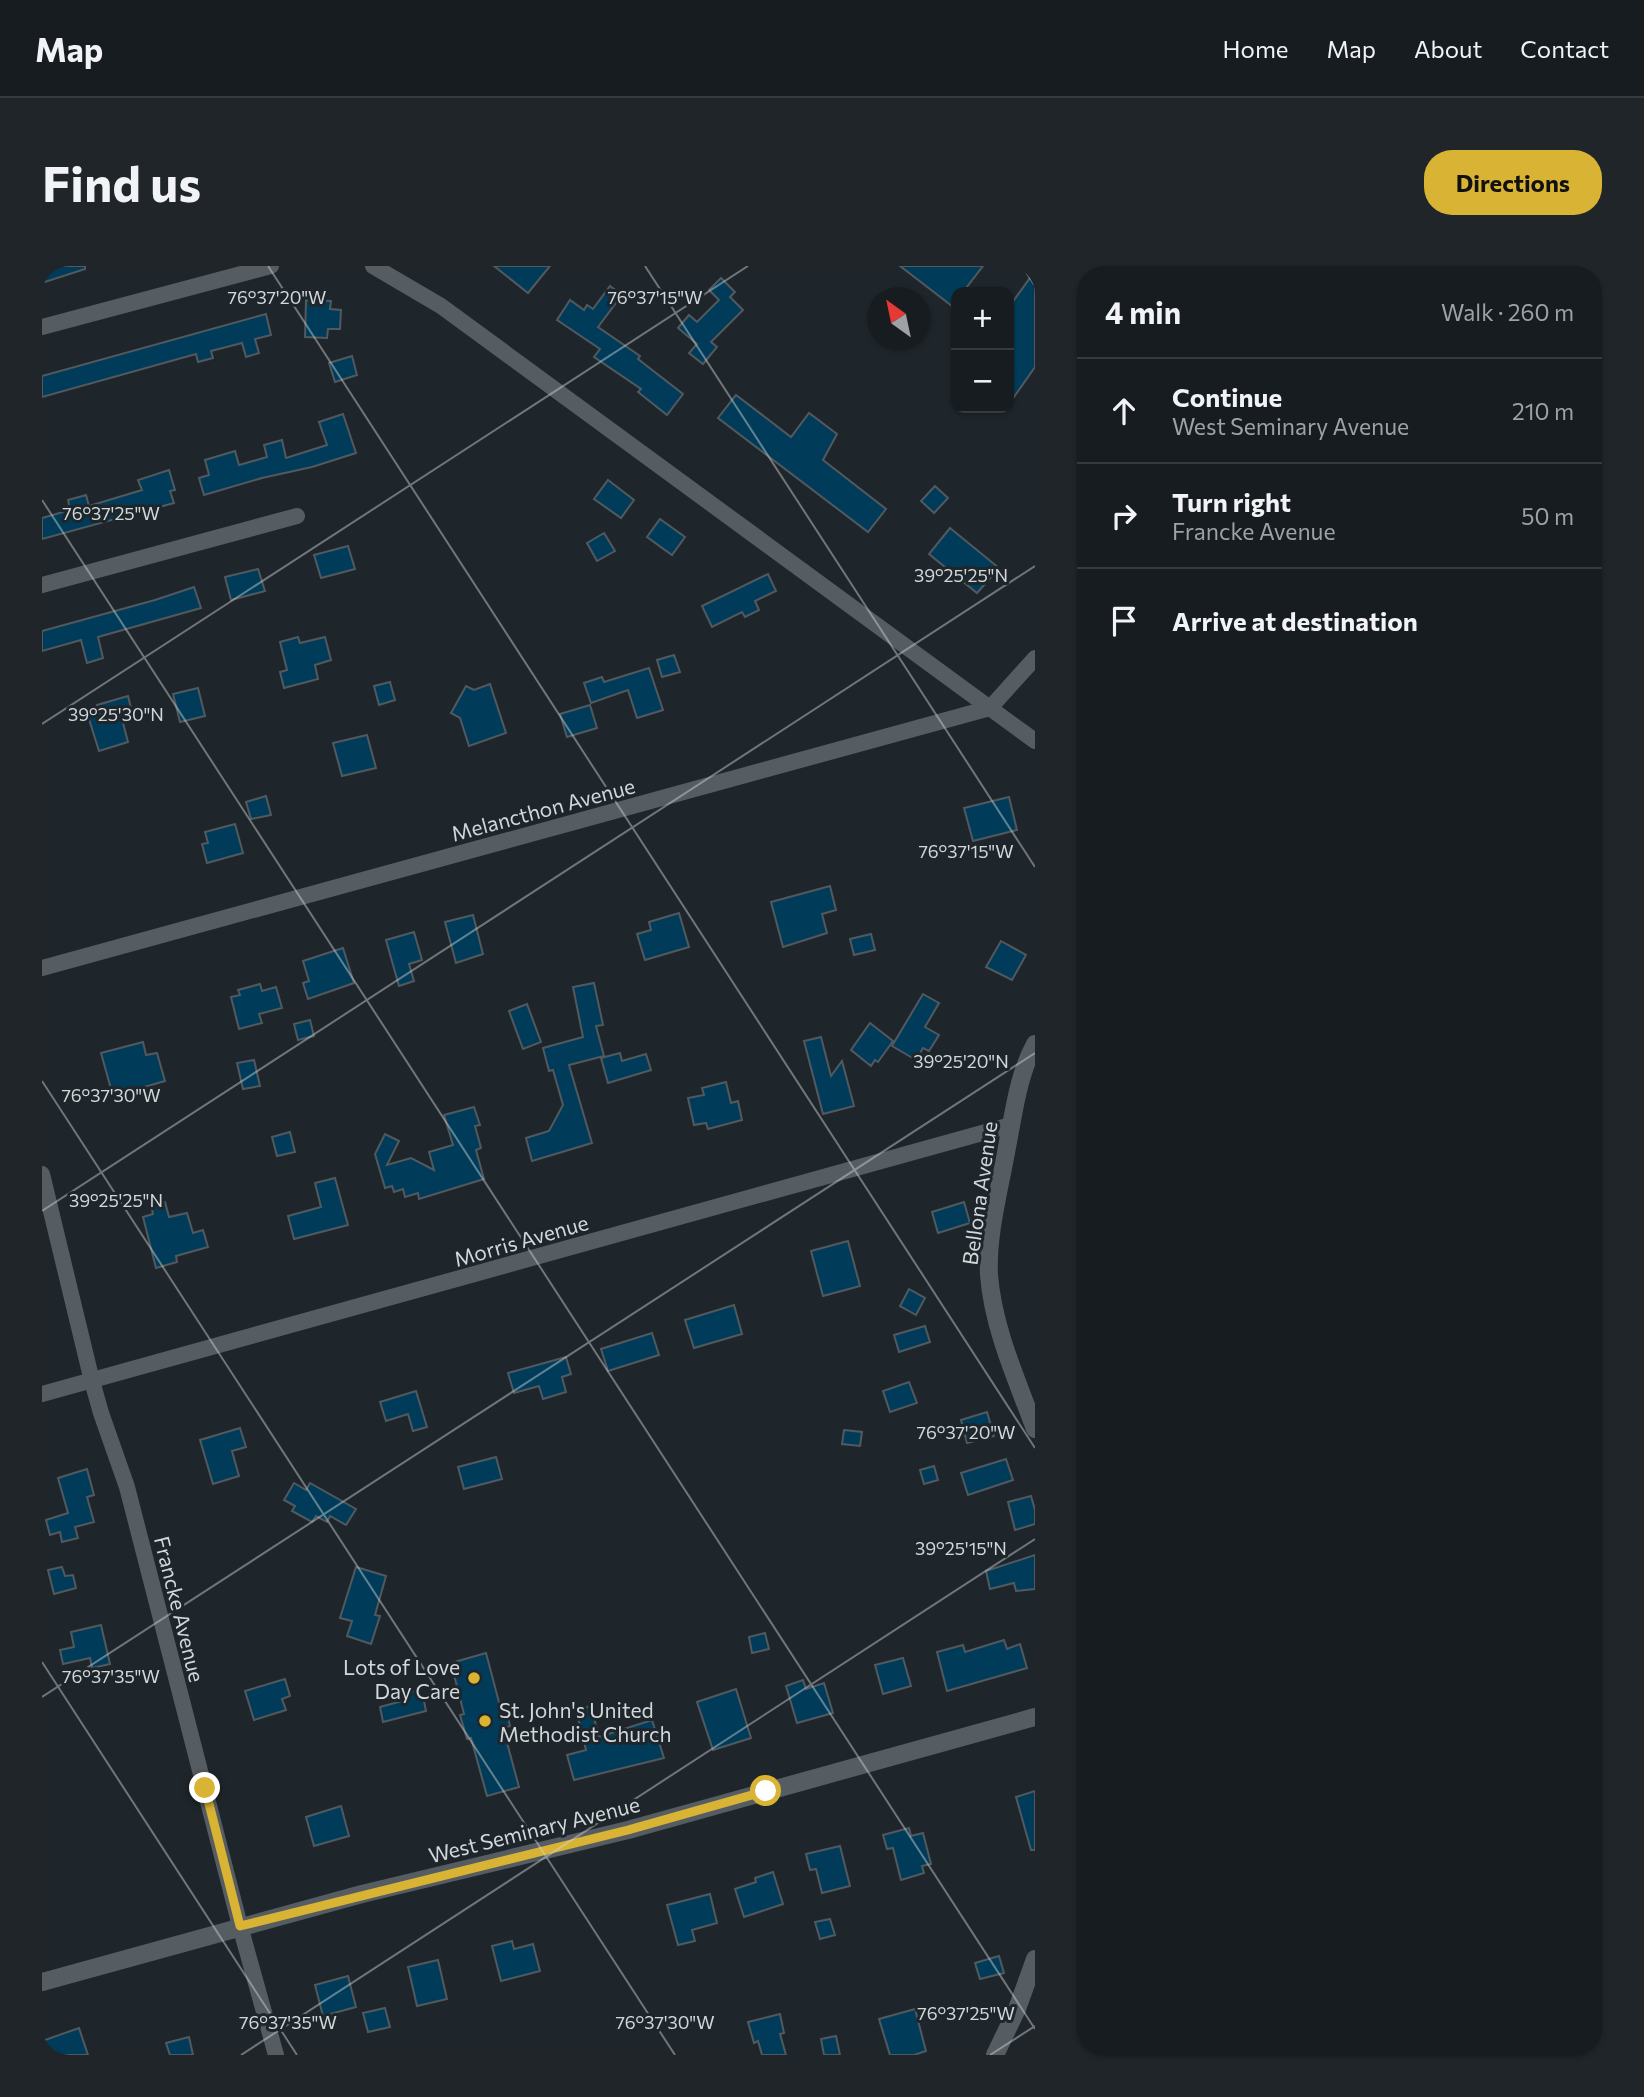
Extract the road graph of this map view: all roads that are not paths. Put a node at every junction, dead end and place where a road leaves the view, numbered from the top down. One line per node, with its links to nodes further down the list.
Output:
1 (271, 266): 3 (street)
2 (373, 266): 7 (street)
3 (42, 327)
4 (297, 516): 5 (street)
5 (42, 585)
6 (1035, 658): 7 (street)
7 (990, 708): 8 (street); 9 (street, Melancthon Avenue)
8 (1035, 741)
9 (42, 968)
10 (1035, 1044): 11 (main road, Bellona Avenue)
11 (1011, 1125): 13 (street, Morris Avenue); 15 (main road, Bellona Avenue)
12 (42, 1174): 13 (street, Francke Avenue)
13 (92, 1381): 14 (street, Morris Avenue); 17 (street, Francke Avenue)
14 (42, 1394)
15 (1035, 1429)
16 (1035, 1717): 17 (main road, West Seminary Avenue)
17 (240, 1926): 19 (main road, West Seminary Avenue); 20 (street, Francke Avenue)
18 (1035, 1959): 21 (main road)
19 (42, 1982)
20 (276, 2055)
21 (995, 2055)

